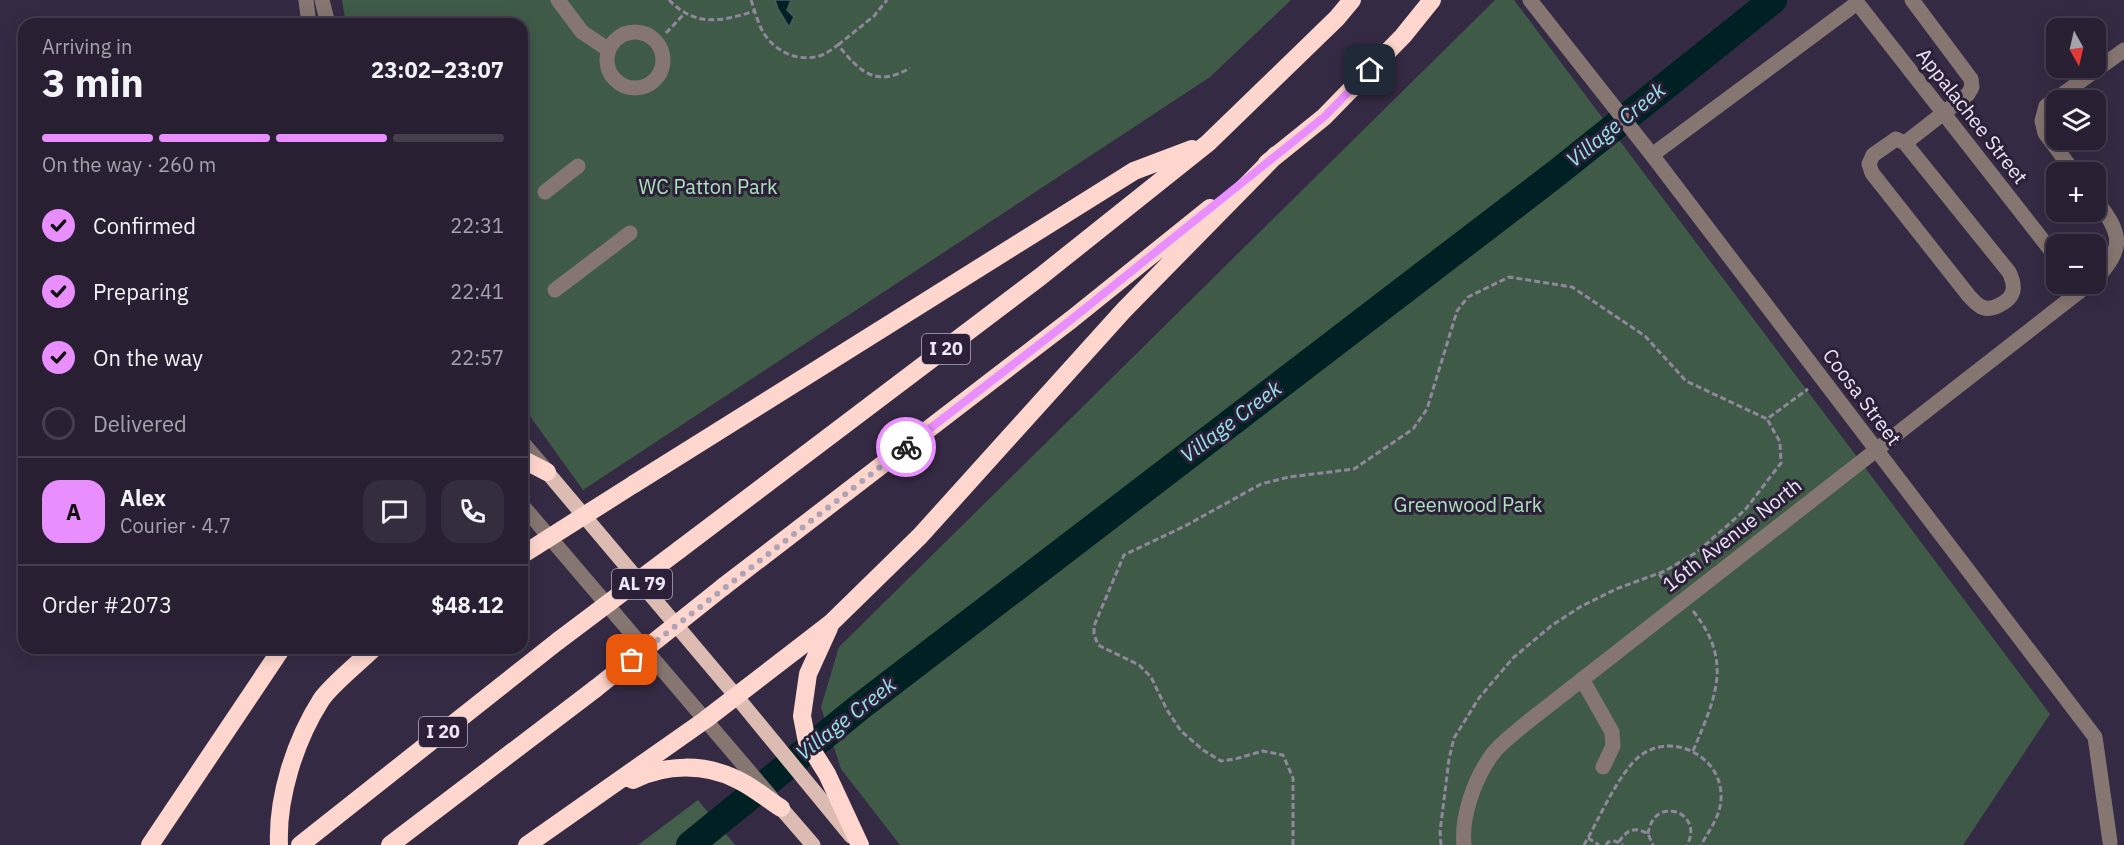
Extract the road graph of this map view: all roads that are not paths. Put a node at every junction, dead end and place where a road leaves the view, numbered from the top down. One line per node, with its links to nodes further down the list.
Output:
1 (306, 0): 9 (street)
2 (322, 0): 10 (street)
3 (558, 0): 11 (street)
4 (1352, 0): 14 (highway, I 20)
5 (1432, 0): 17 (highway, I 20)
6 (1530, 0): 16 (street, Coosa Street)
7 (1912, 0): 13 (street)
8 (1862, 3): 13 (street, Appalachee Street); 16 (street)
9 (308, 18)
10 (326, 18)
11 (609, 50)
12 (2124, 50): 18 (street)
13 (1944, 113): 15 (street); 23 (street, Appalachee Street)
14 (1208, 143): 32 (highway, bridge); 46 (highway, I 20, bridge)
15 (1905, 143): 15 (street)
16 (1647, 150): 28 (street, Coosa Street)
17 (1276, 155): 33 (highway); 47 (highway, I 20, bridge)
18 (2067, 162)
19 (578, 166): 20 (street)
20 (544, 192)
21 (2106, 213): 24 (street)
22 (630, 233): 25 (street)
23 (2046, 244)
24 (2106, 271)
25 (555, 290)
26 (2069, 294): 28 (street, 16th Avenue North)
27 (528, 449): 30 (street, AL 79)
28 (1875, 449): 36 (street, 16th Avenue North); 43 (street, Coosa Street)
29 (528, 462): 30 (highway)
30 (548, 472): 37 (main road, AL 79)
31 (528, 512): 38 (street, AL 79)
32 (528, 551)
33 (831, 623): 37 (highway); 50 (highway)
34 (278, 654): 44 (highway)
35 (368, 654): 45 (highway)
36 (1582, 679): 39 (street); 51 (street, 16th Avenue North)
37 (736, 696): 38 (highway); 50 (main road, AL 79)
38 (705, 720): 40 (street, AL 79); 42 (highway)
39 (1603, 767)
40 (742, 774): 41 (highway); 42 (highway)
41 (781, 808): 49 (main road)
42 (571, 814): 48 (highway)
43 (2114, 842)
44 (150, 845)
45 (279, 845)
46 (300, 845)
47 (390, 845)
48 (527, 845)
49 (813, 845)
50 (859, 845)
51 (1464, 845)

